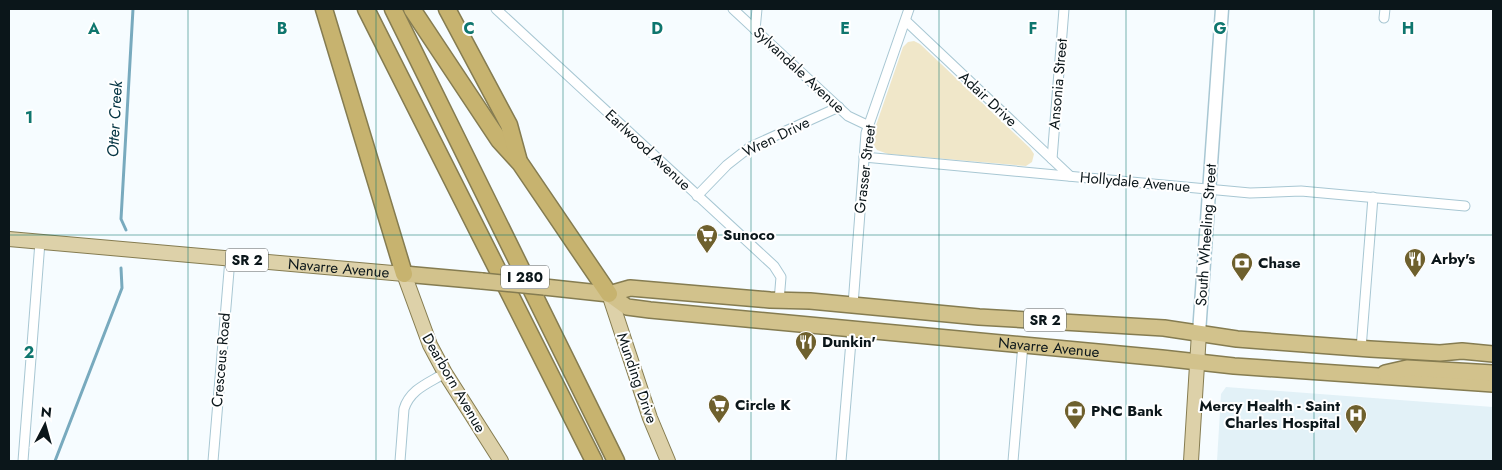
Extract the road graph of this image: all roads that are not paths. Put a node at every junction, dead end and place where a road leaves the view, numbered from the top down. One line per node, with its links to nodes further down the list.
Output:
1 (324, 9): 27 (highway)
2 (366, 9): 48 (highway, I 280)
3 (393, 9): 49 (highway, I 280)
4 (412, 9): 18 (highway)
5 (447, 9): 18 (highway)
6 (496, 9): 21 (street, Earlwood Avenue)
7 (733, 9): 13 (street, Sylvandale Avenue)
8 (757, 9): 13 (street)
9 (909, 9): 12 (street, Grasser Street)
10 (1064, 9): 17 (street, Ansonia Street)
11 (1222, 9): 20 (main road, South Wheeling Street)
12 (906, 21): 15 (street, Grasser Street); 17 (street, Adair Drive)
13 (756, 30): 14 (street, Sylvandale Avenue)
14 (839, 107): 15 (street, Sylvandale Avenue); 21 (street, Wren Drive)
15 (869, 126): 16 (street, Grasser Street)
16 (864, 158): 19 (street, Hollydale Avenue); 31 (street, Grasser Street)
17 (1052, 159): 19 (street, Adair Drive)
18 (520, 163): 28 (highway)
19 (1070, 176): 20 (street, Hollydale Avenue)
20 (1210, 189): 22 (street, Hollydale Avenue); 35 (main road, South Wheeling Street)
21 (697, 196): 29 (street, Earlwood Avenue)
22 (1373, 198): 23 (street, Hollydale Avenue); 37 (street)
23 (1465, 206)
24 (9, 239): 25 (main road, Navarre Avenue / SR 2)
25 (40, 242): 26 (main road, Navarre Avenue / SR 2); 44 (street)
26 (230, 259): 27 (main road, Navarre Avenue / SR 2); 45 (street, Cresceus Road)
27 (404, 274): 28 (highway, Navarre Avenue / SR 2, bridge); 41 (main road, Dearborn Avenue)
28 (609, 294): 29 (highway, Navarre Avenue / SR 2); 32 (highway, Navarre Avenue / SR 2); 50 (main road, Munding Drive)
29 (779, 301): 30 (highway, Navarre Avenue / SR 2)
30 (810, 301): 31 (highway, Navarre Avenue / SR 2); 32 (highway)
31 (851, 305): 33 (highway); 35 (highway, Navarre Avenue / SR 2)
32 (683, 313): 33 (highway, Navarre Avenue / SR 2)
33 (776, 322): 34 (highway, Navarre Avenue / SR 2)
34 (852, 329): 36 (highway, Navarre Avenue / SR 2); 51 (street)
35 (1199, 333): 37 (highway, Navarre Avenue / SR 2); 39 (main road, South Wheeling Street)
36 (1023, 344): 39 (highway, Navarre Avenue / SR 2); 52 (street)
37 (1361, 349): 38 (highway, Navarre Avenue / SR 2)
38 (1493, 354)
39 (1197, 362): 42 (highway, Navarre Avenue / SR 2); 53 (main road, South Wheeling Street)
40 (1493, 373): 42 (highway)
41 (445, 374): 46 (street); 47 (main road, Dearborn Avenue)
42 (1368, 376): 43 (highway, Navarre Avenue / SR 2)
43 (1493, 384)
44 (23, 461)
45 (213, 461)
46 (400, 461)
47 (501, 461)
48 (594, 461)
49 (616, 461)
50 (668, 461)
51 (841, 461)
52 (1013, 461)
53 (1191, 461)

